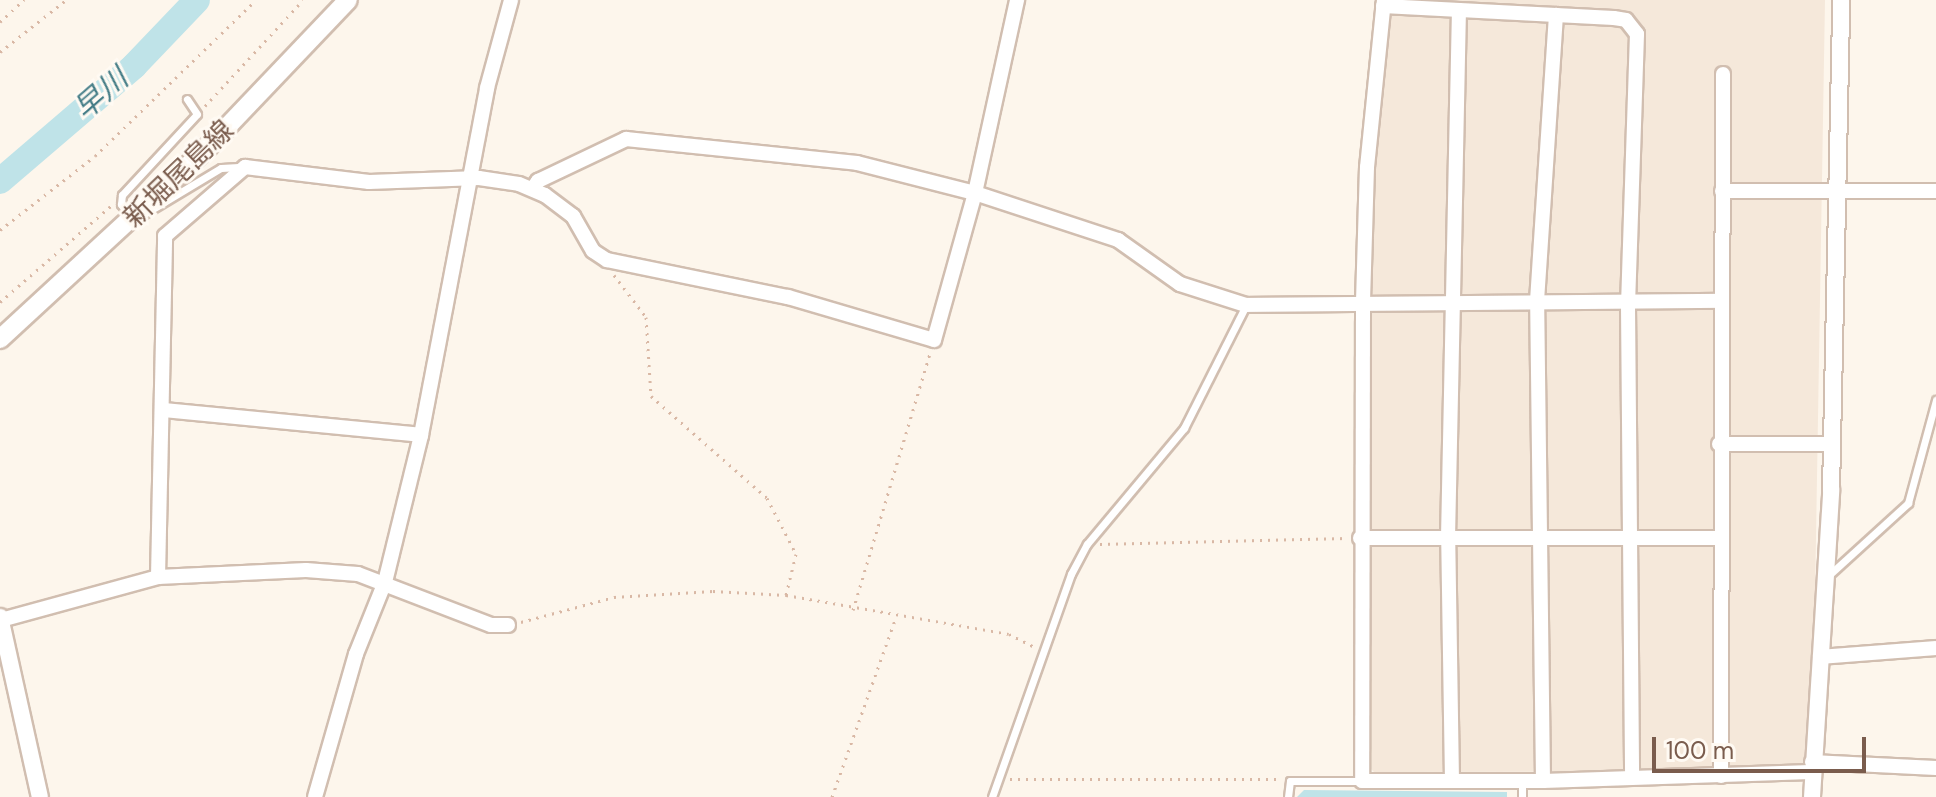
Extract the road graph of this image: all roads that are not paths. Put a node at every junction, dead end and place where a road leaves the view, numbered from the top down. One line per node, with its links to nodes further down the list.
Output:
1 (348, 0): 17 (main road, 新堀尾島線)
2 (511, 0): 11 (street)
3 (1017, 0): 16 (street)
4 (1841, 0): 14 (street)
5 (1384, 3): 6 (street); 21 (street)
6 (1459, 10): 7 (street); 18 (street)
7 (1556, 15): 19 (street); 23 (street)
8 (1723, 74): 13 (street)
9 (187, 99): 17 (lane)
10 (245, 167): 11 (street); 17 (lane); 26 (street)
11 (470, 180): 12 (street); 27 (street)
12 (533, 188): 16 (street); 16 (street)
13 (1722, 191): 14 (street); 20 (street)
14 (1839, 191): 15 (street); 29 (street)
15 (1936, 191)
16 (975, 193): 22 (street)
17 (133, 218): 24 (main road, 新堀尾島線)
18 (1450, 301): 19 (street); 21 (street); 31 (street)
19 (1537, 301): 23 (street); 32 (street)
20 (1720, 301): 23 (street); 28 (street)
21 (1363, 303): 22 (street); 30 (street)
22 (1246, 305): 52 (lane)
23 (1628, 306): 33 (street)
24 (0, 339)
25 (1936, 400): 35 (lane)
26 (163, 410): 27 (street); 36 (street)
27 (421, 435): 37 (street)
28 (1719, 444): 29 (street); 34 (street)
29 (1832, 444): 35 (street)
30 (1360, 538): 31 (street); 46 (street)
31 (1448, 538): 32 (street); 47 (street)
32 (1539, 538): 33 (street); 49 (street)
33 (1631, 538): 34 (street); 45 (street)
34 (1720, 538): 44 (street)
35 (1827, 576): 41 (street)
36 (158, 577): 37 (street); 38 (street)
37 (385, 582): 39 (street); 51 (street)
38 (0, 619): 50 (street)
39 (508, 625)
40 (1936, 648): 41 (street)
41 (1820, 657): 42 (street)
42 (1812, 767): 43 (street); 44 (street); 55 (street)
43 (1936, 768)
44 (1721, 776): 45 (street)
45 (1632, 777): 49 (street)
46 (1362, 781): 47 (street); 53 (lane)
47 (1452, 781): 48 (street)
48 (1522, 781): 49 (street); 54 (lane)
49 (1543, 781)
50 (40, 797)
51 (315, 797)
52 (992, 797)
53 (1288, 797)
54 (1522, 797)
55 (1812, 797)

